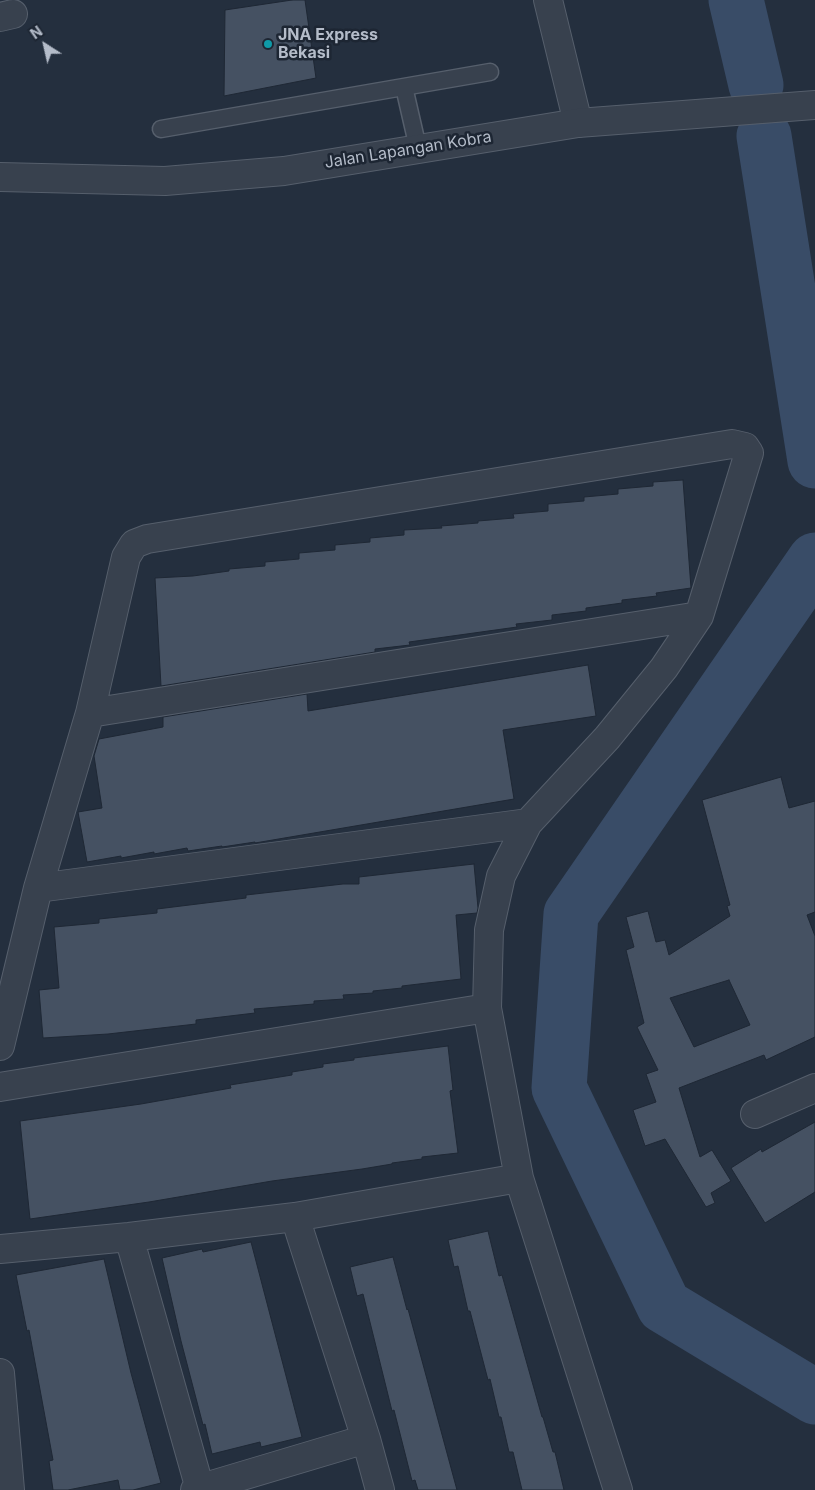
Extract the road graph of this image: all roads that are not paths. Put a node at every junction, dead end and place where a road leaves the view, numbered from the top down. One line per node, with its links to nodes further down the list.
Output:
1 (548, 0): 5 (street)
2 (490, 72): 3 (lane)
3 (404, 87): 6 (lane); 7 (lane)
4 (815, 105): 5 (street, Jalan Lapangan Kobra)
5 (578, 123): 7 (street, Jalan Lapangan Kobra)
6 (160, 129)
7 (418, 148): 8 (street, Jalan Lapangan Kobra)
8 (0, 178)
9 (699, 616): 10 (street); 10 (street); 11 (street)
10 (90, 713): 12 (street)
11 (528, 823): 12 (street); 13 (street)
12 (38, 888): 14 (street)
13 (487, 1008): 15 (street); 18 (street)
14 (0, 1046)
15 (0, 1086)
16 (815, 1088): 17 (street)
17 (755, 1114)
18 (519, 1178): 19 (street); 27 (street)
19 (295, 1217): 20 (street); 23 (street)
20 (129, 1237): 21 (street); 24 (street)
21 (0, 1249)
22 (0, 1373): 25 (street)
23 (366, 1439): 24 (street); 26 (street)
24 (197, 1489)
25 (10, 1490)
26 (380, 1490)
27 (618, 1490)

